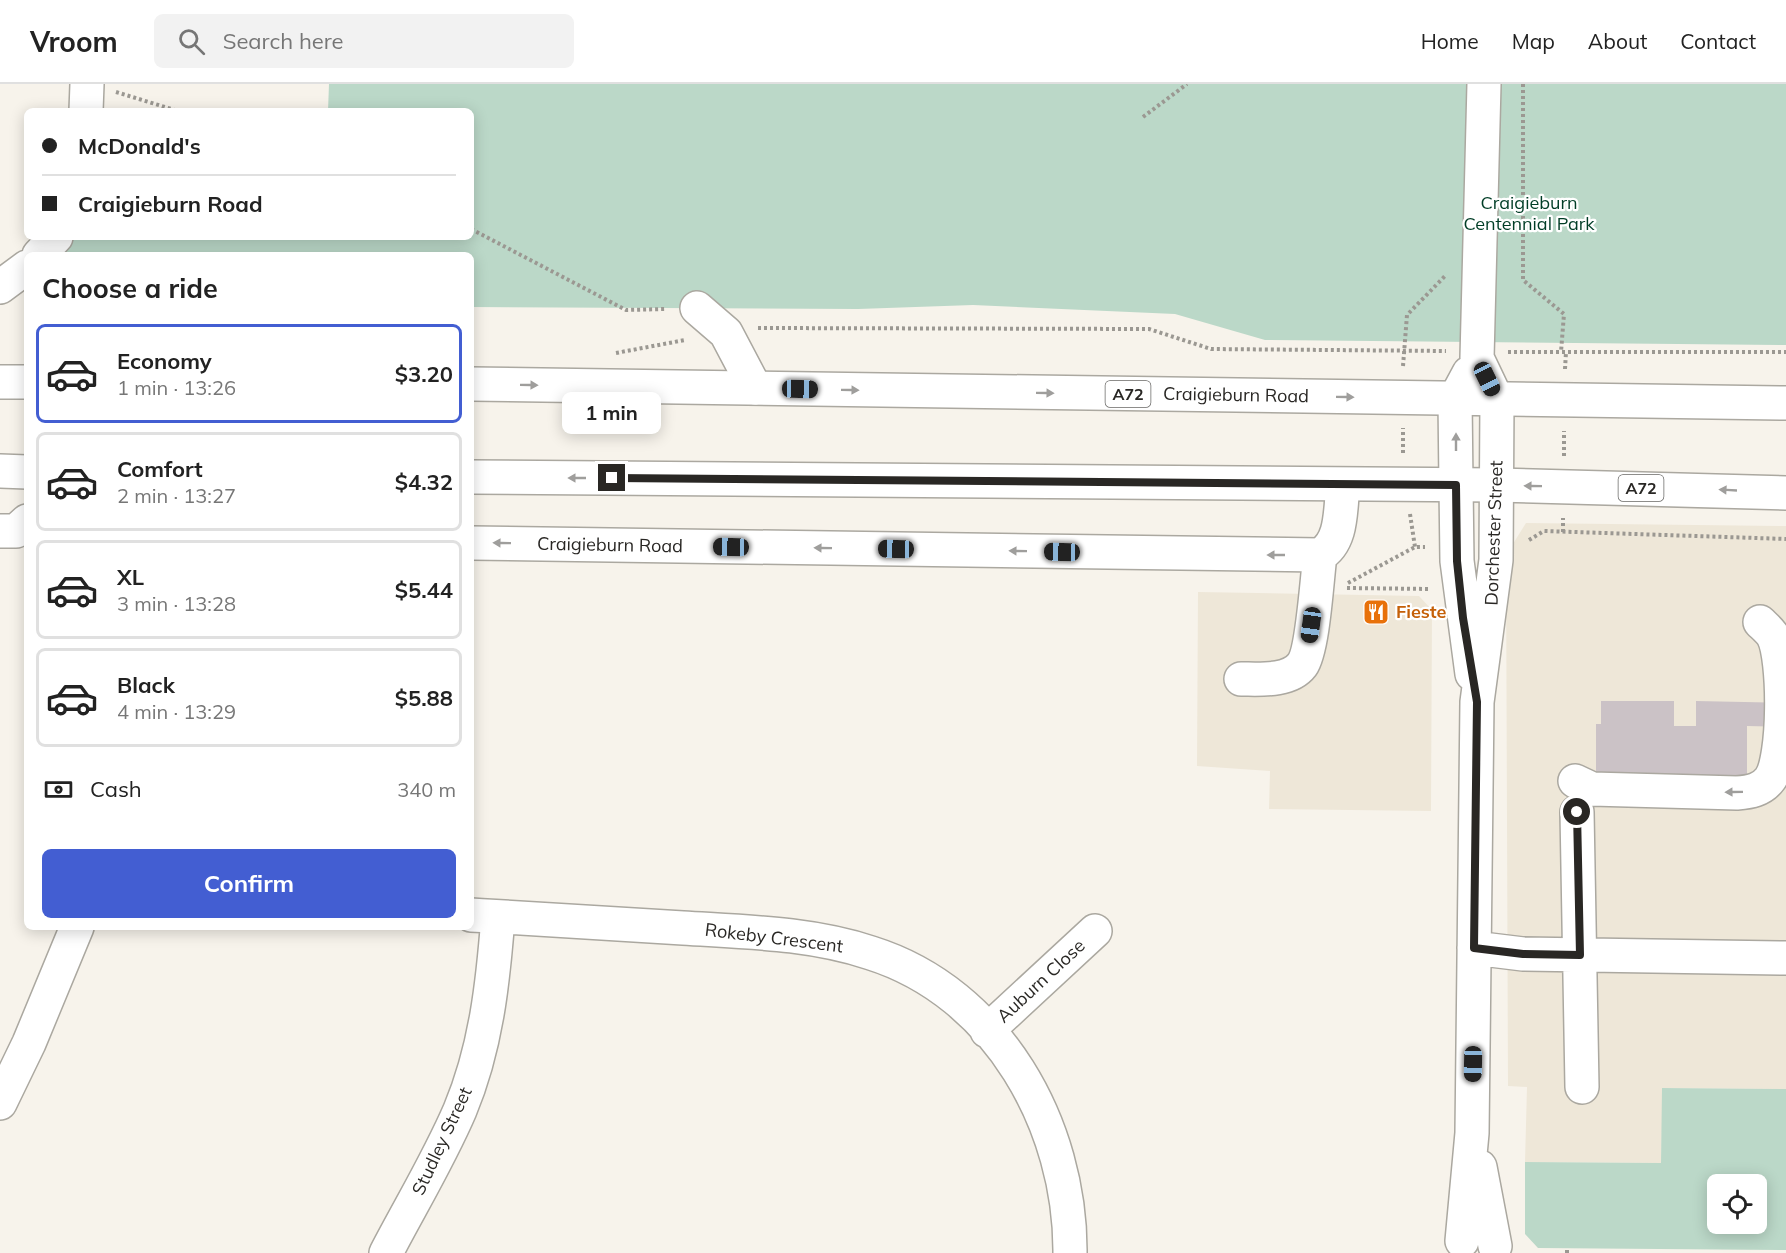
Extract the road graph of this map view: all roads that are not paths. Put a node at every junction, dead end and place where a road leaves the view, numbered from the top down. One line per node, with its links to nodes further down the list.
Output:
1 (1484, 84): 9 (street)
2 (101, 88): 3 (street)
3 (88, 108)
4 (53, 240): 5 (street)
5 (42, 252)
6 (24, 269): 7 (street)
7 (0, 287)
8 (697, 308): 13 (street)
9 (1477, 355): 14 (street); 15 (street)
10 (0, 382): 11 (street)
11 (24, 382)
12 (474, 384): 13 (street, Craigieburn Road / A72, one-way to 13)
13 (755, 388): 14 (street, Craigieburn Road / A72, one-way to 14)
14 (1455, 399): 15 (street, Craigieburn Road / A72); 21 (street, Dorchester Street, one-way to 14)
15 (1497, 399): 16 (street, Craigieburn Road / A72); 22 (street, Dorchester Street)
16 (1786, 403)
17 (0, 471): 18 (street)
18 (24, 472)
19 (474, 477): 20 (street, A72, one-way to 19)
20 (1343, 485): 21 (street, A72); 27 (street)
21 (1456, 485): 22 (street, A72); 31 (street, Dorchester Street)
22 (1497, 485): 23 (street, A72, one-way to 22); 31 (street, Dorchester Street)
23 (1786, 493)
24 (24, 524): 25 (street)
25 (0, 531)
26 (474, 543): 27 (street, Craigieburn Road, one-way to 26)
27 (1320, 555): 30 (street)
28 (1760, 622): 32 (street)
29 (1760, 660): 32 (street)
30 (1241, 679)
31 (1477, 702): 36 (street, Dorchester Street)
32 (1776, 770): 37 (street, one-way to 37)
33 (484, 916): 39 (street, Rokeby Crescent); 44 (street, Studley Street)
34 (76, 930): 41 (street)
35 (1095, 931): 39 (street, Auburn Close)
36 (1474, 948): 37 (street); 42 (street, Dorchester Street)
37 (1580, 955): 38 (street); 40 (street)
38 (1786, 958)
39 (987, 1030): 46 (street, Rokeby Crescent)
40 (1582, 1087)
41 (0, 1103)
42 (1472, 1134): 43 (street, Dorchester Street); 45 (street, Dorchester Street)
43 (1455, 1247): 45 (street)
44 (397, 1250)
45 (1497, 1250)
46 (1070, 1253)

